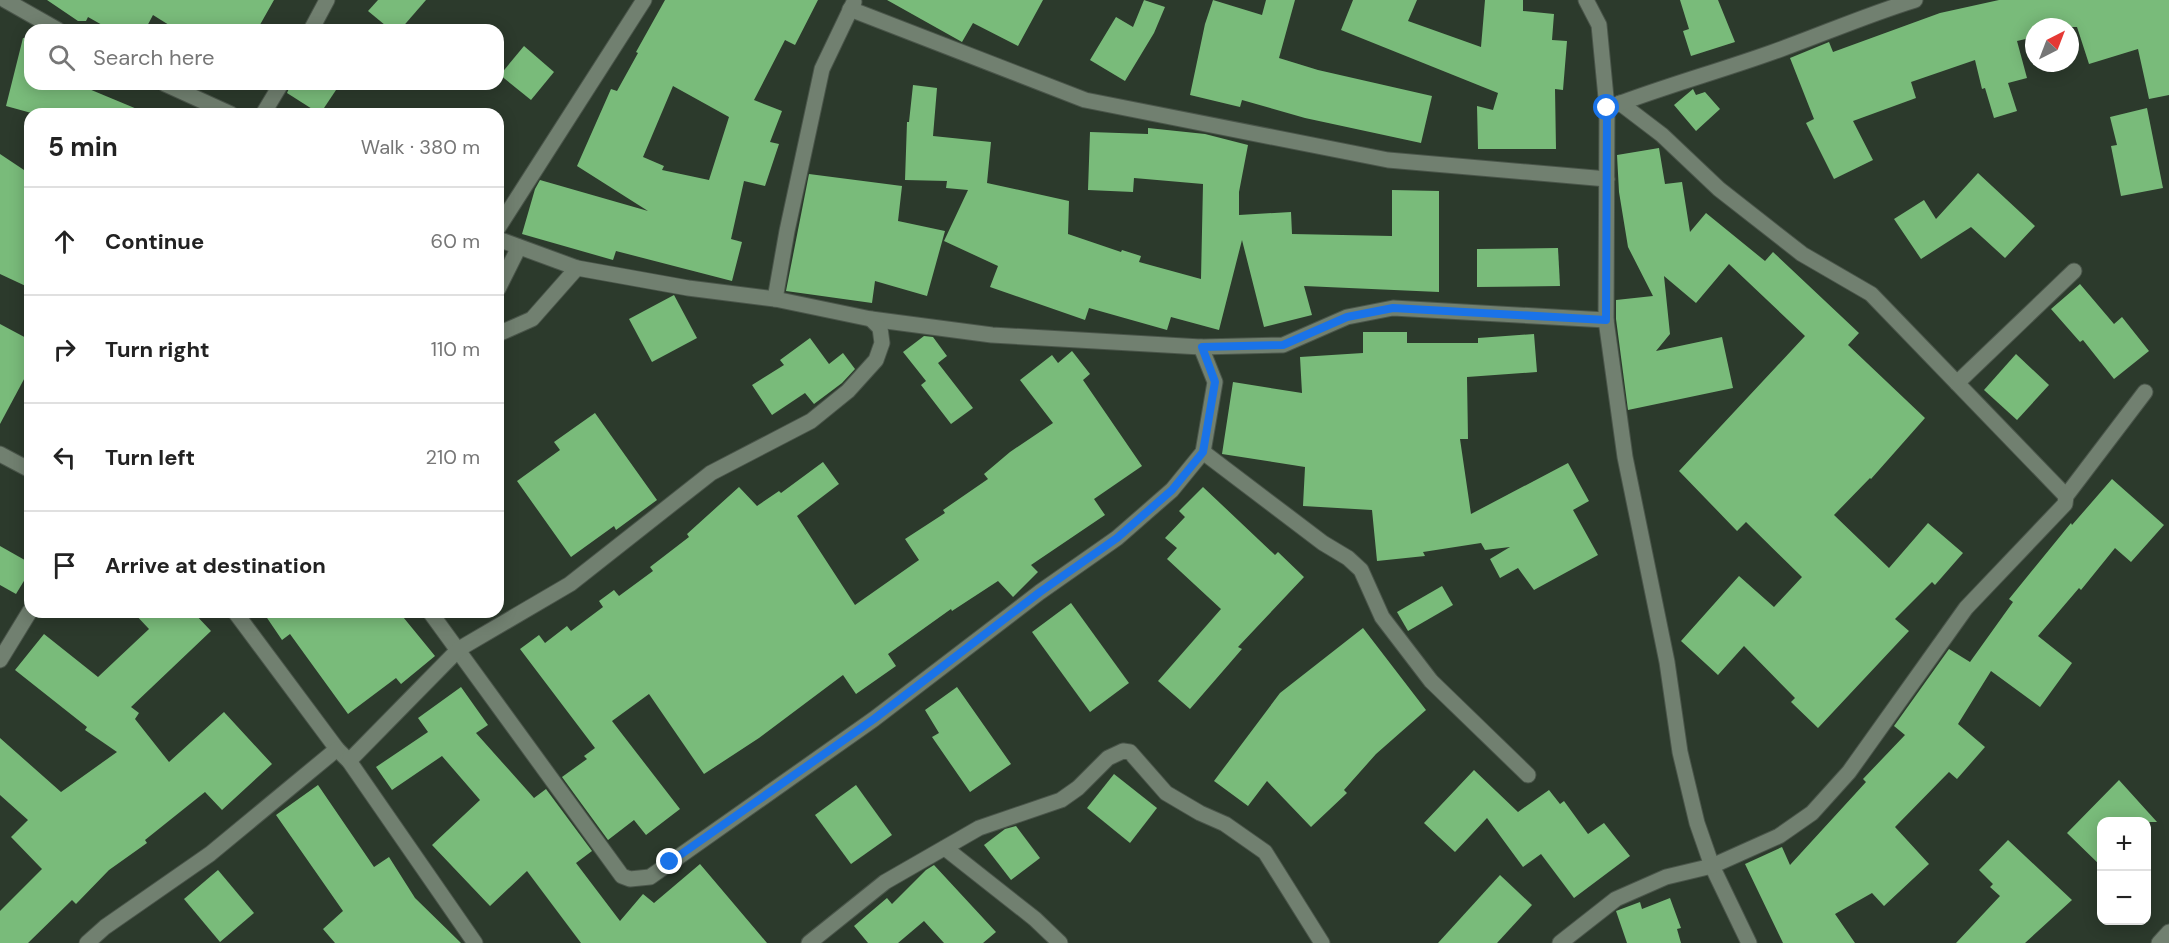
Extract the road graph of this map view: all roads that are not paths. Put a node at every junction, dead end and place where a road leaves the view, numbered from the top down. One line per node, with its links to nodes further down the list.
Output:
1 (5, 0): 7 (street)
2 (327, 0): 9 (street)
3 (644, 0): 16 (street)
4 (1586, 0): 12 (street)
5 (1915, 0): 12 (street)
6 (852, 4): 15 (street); 22 (street)
7 (27, 5): 8 (street)
8 (51, 24)
9 (314, 24)
10 (178, 90): 13 (street)
11 (277, 90): 14 (street)
12 (1614, 106): 15 (street); 27 (street)
13 (218, 108)
14 (267, 108)
15 (1607, 179): 24 (street)
16 (504, 219)
17 (504, 242): 18 (street)
18 (519, 247): 19 (street); 21 (street)
19 (577, 268): 22 (street); 25 (street)
20 (2074, 271): 27 (street)
21 (504, 277)
22 (775, 299): 23 (street)
23 (871, 319): 26 (street); 36 (street)
24 (1606, 320): 26 (street); 42 (street)
25 (504, 331)
26 (1202, 347): 29 (street)
27 (1958, 383): 32 (street)
28 (2145, 392): 32 (street)
29 (1203, 452): 36 (street); 40 (street)
30 (0, 454): 31 (street)
31 (24, 467)
32 (2066, 496): 42 (street)
33 (26, 618): 37 (street)
34 (239, 618): 38 (street)
35 (435, 618): 36 (street)
36 (459, 649): 39 (street)
37 (0, 660)
38 (337, 749): 39 (street); 44 (street)
39 (349, 761): 45 (street)
40 (1528, 775)
41 (945, 848): 46 (street); 47 (street); 48 (street)
42 (1712, 866): 49 (street); 50 (street)
43 (2169, 932): 51 (street)
44 (87, 943)
45 (475, 943)
46 (809, 943)
47 (1060, 943)
48 (1322, 943)
49 (1560, 943)
50 (1749, 943)
51 (2159, 943)

